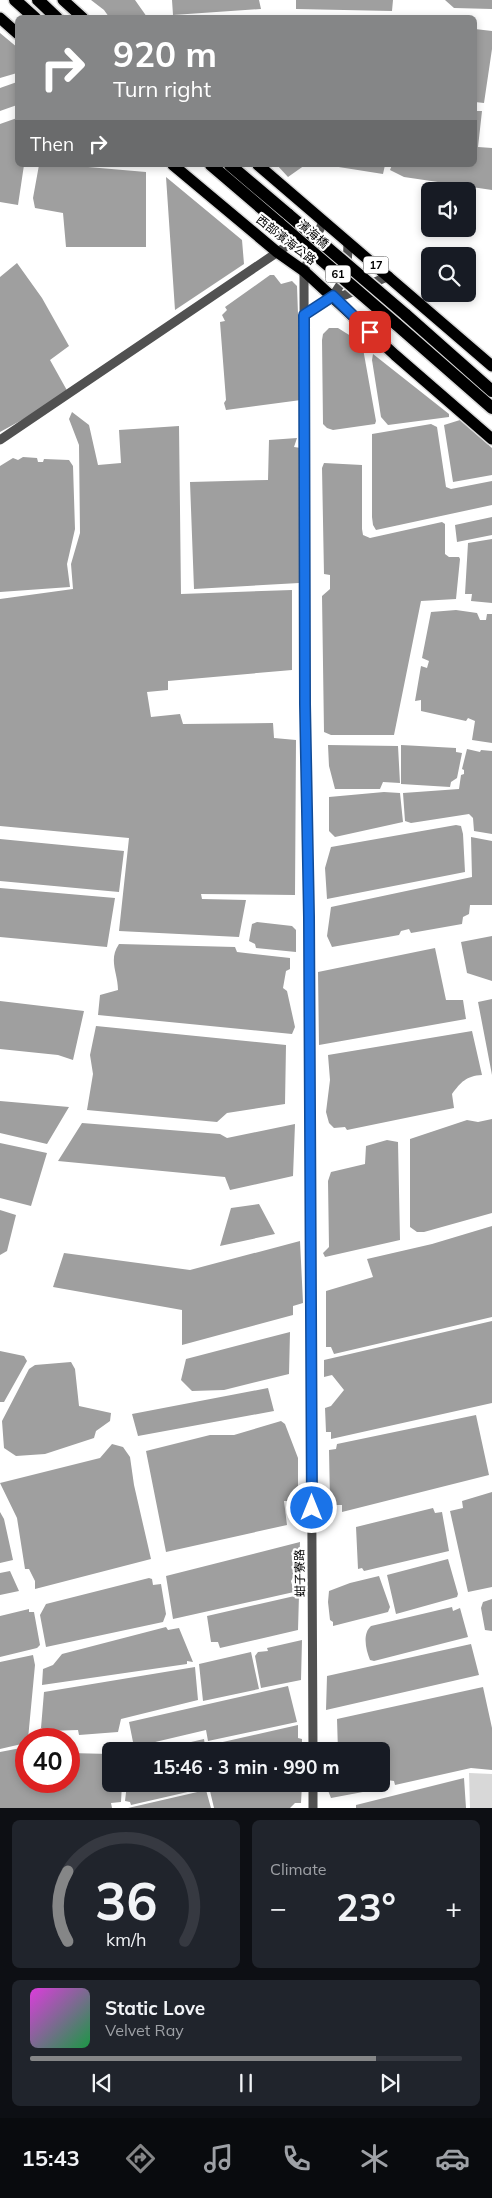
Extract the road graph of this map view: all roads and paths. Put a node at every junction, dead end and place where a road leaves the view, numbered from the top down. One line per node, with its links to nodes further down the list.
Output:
1 (15, 0): 4 (highway)
2 (38, 0): 5 (highway)
3 (63, 0): 6 (main road)
4 (32, 15)
5 (54, 15)
6 (80, 15)
7 (0, 18): 8 (main road)
8 (15, 31)
9 (175, 167): 16 (main road, 西部濱海公路)
10 (214, 167): 13 (highway, 61)
11 (232, 167): 13 (highway, 61)
12 (260, 167): 14 (main road, 17)
13 (284, 220): 22 (highway, 濱海橋 / 61, bridge); 23 (highway, 濱海橋 / 61, bridge)
14 (323, 221): 15 (main road, 17); 16 (street); 17 (street)
15 (348, 242): 18 (main road, 17); 19 (street)
16 (277, 252): 17 (main road, 西部濱海公路); 25 (street)
17 (304, 271): 19 (main road, 西部濱海公路); 20 (street, 蚶子寮路)
18 (389, 276): 19 (street); 21 (main road, 17)
19 (333, 296): 20 (street); 24 (main road, 西部濱海公路)
20 (304, 315): 26 (street, 蚶子寮路)
21 (492, 366)
22 (492, 391)
23 (492, 408)
24 (492, 439)
25 (0, 440)
26 (313, 1742)
27 (313, 1792): 28 (street)
28 (312, 1808)

